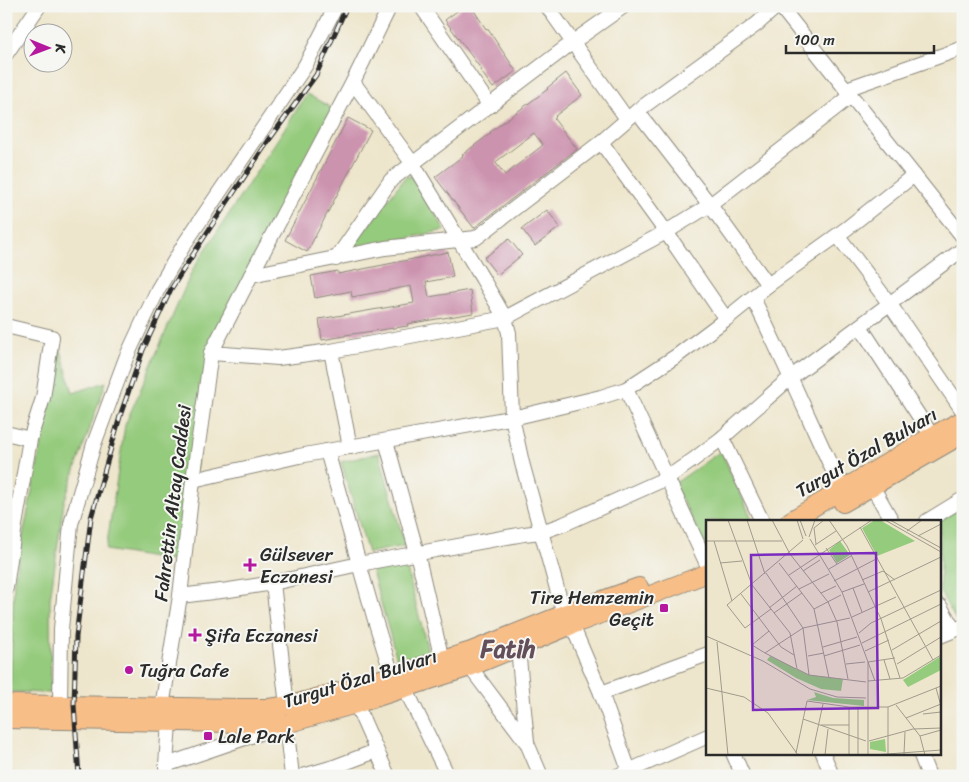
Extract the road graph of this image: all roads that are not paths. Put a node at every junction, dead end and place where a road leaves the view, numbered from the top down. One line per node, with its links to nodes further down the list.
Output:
1 (38, 6): 10 (street)
2 (336, 6): 78 (street)
3 (390, 6): 11 (street, Fahrettin Altay Caddesi)
4 (422, 6): 13 (street)
5 (547, 6): 8 (street)
6 (624, 6): 8 (street)
7 (778, 6): 12 (street); 14 (street)
8 (573, 42): 13 (street); 14 (street)
9 (963, 48): 12 (street)
10 (6, 54)
11 (353, 82): 16 (street); 25 (street, Fahrettin Altay Caddesi)
12 (848, 92): 17 (street); 18 (street)
13 (490, 106): 16 (street)
14 (632, 115): 15 (street); 18 (street)
15 (601, 142): 19 (street); 22 (street)
16 (413, 164): 22 (street); 24 (street)
17 (914, 176): 20 (street); 21 (street)
18 (710, 205): 19 (street); 26 (street)
19 (666, 232): 29 (street); 30 (street)
20 (838, 236): 26 (street); 28 (street)
21 (963, 237)
22 (458, 240): 24 (street); 29 (street)
23 (963, 249): 28 (street)
24 (336, 259): 25 (street)
25 (251, 275): 34 (street, Fahrettin Altay Caddesi)
26 (768, 285): 27 (street)
27 (753, 298): 30 (street); 35 (street)
28 (889, 303): 32 (street); 37 (street)
29 (505, 318): 33 (street); 38 (street)
30 (726, 319): 36 (street)
31 (6, 326): 44 (street)
32 (860, 326): 35 (street); 42 (street)
33 (331, 351): 34 (street); 46 (street)
34 (211, 353): 49 (street, Fahrettin Altay Caddesi)
35 (790, 378): 43 (street); 51 (street)
36 (626, 389): 38 (street); 48 (street)
37 (963, 410)
38 (512, 418): 45 (street); 57 (street)
39 (963, 420): 42 (main road, Turgut Özal Bulvarı)
40 (6, 434): 44 (street)
41 (963, 434): 50 (main road, Turgut Özal Bulvarı)
42 (932, 436): 51 (main road, Turgut Özal Bulvarı)
43 (722, 438): 48 (street); 53 (street)
44 (30, 439): 63 (street)
45 (386, 440): 46 (street); 58 (street)
46 (350, 447): 47 (street)
47 (327, 451): 49 (street); 60 (street)
48 (667, 478): 57 (street); 59 (street)
49 (193, 480): 64 (street, Fahrettin Altay Caddesi)
50 (872, 486): 54 (main road, Turgut Özal Bulvarı); 55 (street)
51 (842, 490): 54 (main road, Turgut Özal Bulvarı)
52 (963, 499): 56 (street)
53 (762, 520)
54 (799, 520)
55 (891, 520)
56 (929, 520)
57 (541, 532): 58 (street); 66 (street)
58 (417, 553): 60 (street); 71 (street)
59 (706, 563)
60 (359, 564): 62 (street); 73 (street)
61 (706, 565): 66 (main road, Turgut Özal Bulvarı)
62 (274, 583): 64 (street); 79 (street)
63 (6, 588)
64 (180, 596): 80 (street, Fahrettin Altay Caddesi)
65 (942, 608): 67 (street)
66 (568, 620): 69 (main road, Turgut Özal Bulvarı); 71 (main road, Turgut Özal Bulvarı); 75 (street)
67 (958, 628): 68 (street)
68 (942, 635)
69 (518, 648): 72 (main road, Turgut Özal Bulvarı); 85 (street)
70 (706, 655): 75 (street)
71 (442, 660): 73 (main road, Turgut Özal Bulvarı)
72 (470, 667): 74 (main road, Turgut Özal Bulvarı); 85 (street)
73 (392, 675): 79 (main road, Turgut Özal Bulvarı)
74 (405, 688): 77 (main road, Turgut Özal Bulvarı); 95 (street)
75 (600, 693): 91 (street)
76 (6, 704): 78 (main road, Turgut Özal Bulvarı)
77 (356, 704): 83 (main road, Turgut Özal Bulvarı); 86 (street)
78 (60, 705): 80 (main road, Turgut Özal Bulvarı)
79 (286, 706): 80 (main road, Turgut Özal Bulvarı)
80 (162, 707)
81 (6, 720): 82 (main road, Turgut Özal Bulvarı)
82 (169, 723): 83 (main road, Turgut Özal Bulvarı); 90 (street)
83 (286, 724): 90 (street); 92 (street)
84 (706, 737): 91 (street)
85 (528, 743): 96 (street)
86 (376, 751): 93 (street); 94 (street)
87 (733, 754): 97 (street)
88 (823, 754): 98 (street)
89 (920, 754): 99 (street)
90 (166, 771)
91 (625, 774)
92 (292, 776)
93 (303, 776)
94 (388, 776)
95 (448, 776)
96 (541, 776)
97 (743, 776)
98 (832, 776)
99 (930, 776)

